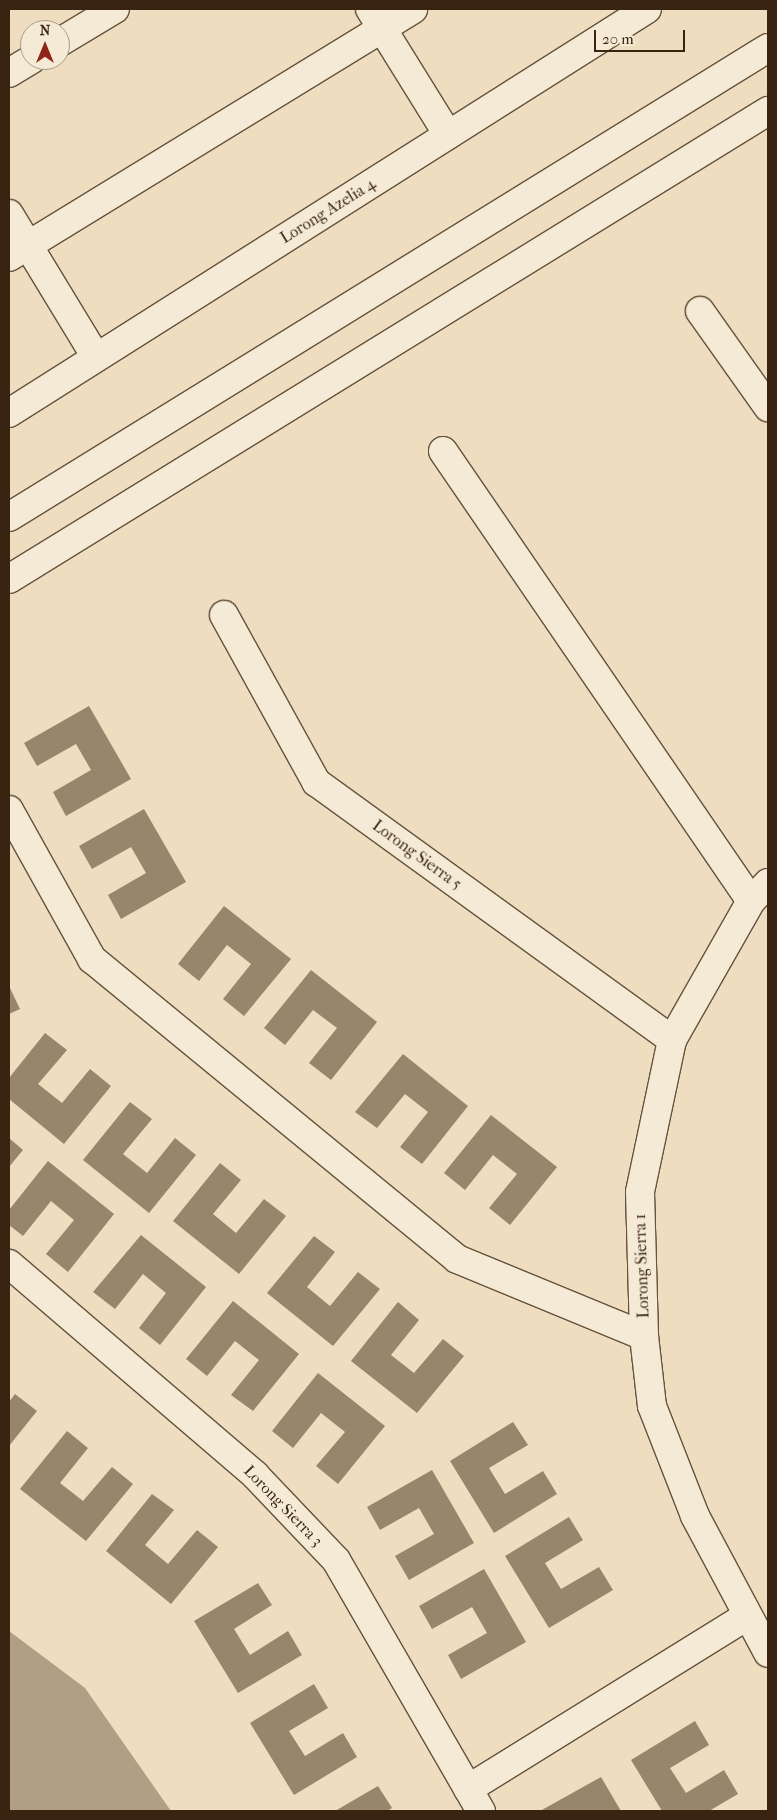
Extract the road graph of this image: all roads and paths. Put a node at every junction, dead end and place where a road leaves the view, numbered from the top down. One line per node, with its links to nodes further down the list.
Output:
1 (115, 9): 5 (street)
2 (413, 9): 4 (street)
3 (647, 9): 10 (street, Lorong Azelia 4)
4 (376, 19): 10 (street); 12 (street)
5 (70, 36)
6 (768, 48): 18 (street)
7 (20, 67): 8 (street)
8 (9, 74)
9 (768, 111): 19 (street)
10 (448, 135): 14 (street, Lorong Azelia 4)
11 (9, 214): 12 (street)
12 (18, 251): 14 (street)
13 (700, 311): 15 (street)
14 (96, 357): 16 (street, Lorong Azelia 4)
15 (768, 407)
16 (9, 413)
17 (442, 451): 22 (street)
18 (9, 517)
19 (9, 579)
20 (224, 615): 23 (street, Lorong Sierra 5)
21 (9, 810): 25 (street)
22 (760, 892): 23 (street, Lorong Sierra 1)
23 (672, 1040): 25 (street, Lorong Sierra 1)
24 (9, 1264): 28 (street, Lorong Sierra 3)
25 (644, 1336): 26 (street, Lorong Sierra 1)
26 (747, 1616): 27 (street, Lorong Sierra 1); 28 (street)
27 (768, 1652)
28 (475, 1800)

